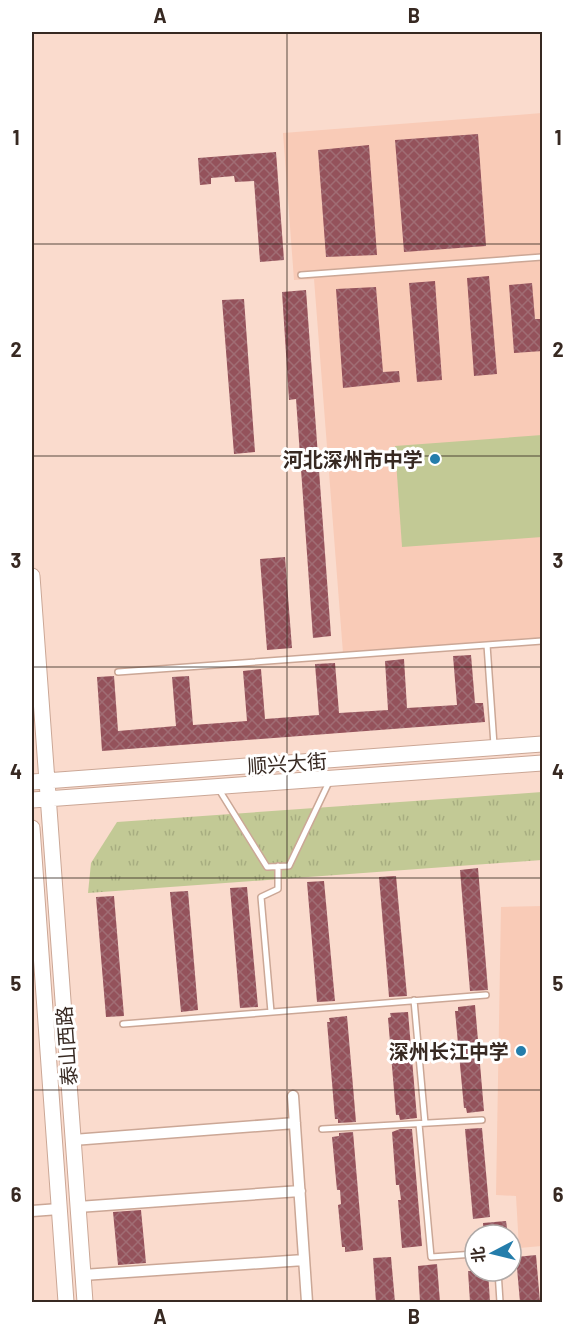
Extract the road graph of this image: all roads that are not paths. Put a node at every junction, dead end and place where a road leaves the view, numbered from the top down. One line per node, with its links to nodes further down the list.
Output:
1 (543, 256): 2 (lane)
2 (301, 275)
3 (32, 576): 12 (main road, 泰山西路)
4 (543, 641): 5 (lane)
5 (487, 645): 6 (lane); 8 (lane)
6 (118, 672)
7 (543, 744): 8 (main road, 顺兴大街)
8 (494, 748): 12 (main road, 顺兴大街)
9 (543, 763): 10 (main road, 顺兴大街)
10 (331, 778): 11 (main road, 顺兴大街); 15 (lane)
11 (217, 787): 12 (main road, 顺兴大街); 15 (lane)
12 (43, 788): 13 (main road, 顺兴大街); 26 (main road, 泰山西路)
13 (32, 800)
14 (32, 828): 16 (main road, 泰山西路)
15 (278, 866): 19 (lane)
16 (36, 962): 29 (main road, 泰山西路)
17 (486, 995): 18 (lane)
18 (414, 1000): 19 (lane); 24 (lane)
19 (271, 1012): 20 (lane)
20 (123, 1024)
21 (293, 1096): 23 (street)
22 (482, 1120): 24 (lane)
23 (295, 1123): 26 (street); 27 (street)
24 (422, 1124): 25 (lane); 31 (lane)
25 (322, 1129)
26 (73, 1140): 28 (main road, 泰山西路)
27 (300, 1191): 28 (street); 32 (street)
28 (78, 1207): 33 (main road, 泰山西路)
29 (59, 1209): 30 (street); 35 (main road, 泰山西路)
30 (32, 1211)
31 (463, 1255)
32 (304, 1260): 33 (street); 37 (street)
33 (83, 1275): 36 (main road, 泰山西路)
34 (499, 1283): 38 (lane)
35 (66, 1302)
36 (85, 1302)
37 (307, 1302)
38 (500, 1302)

